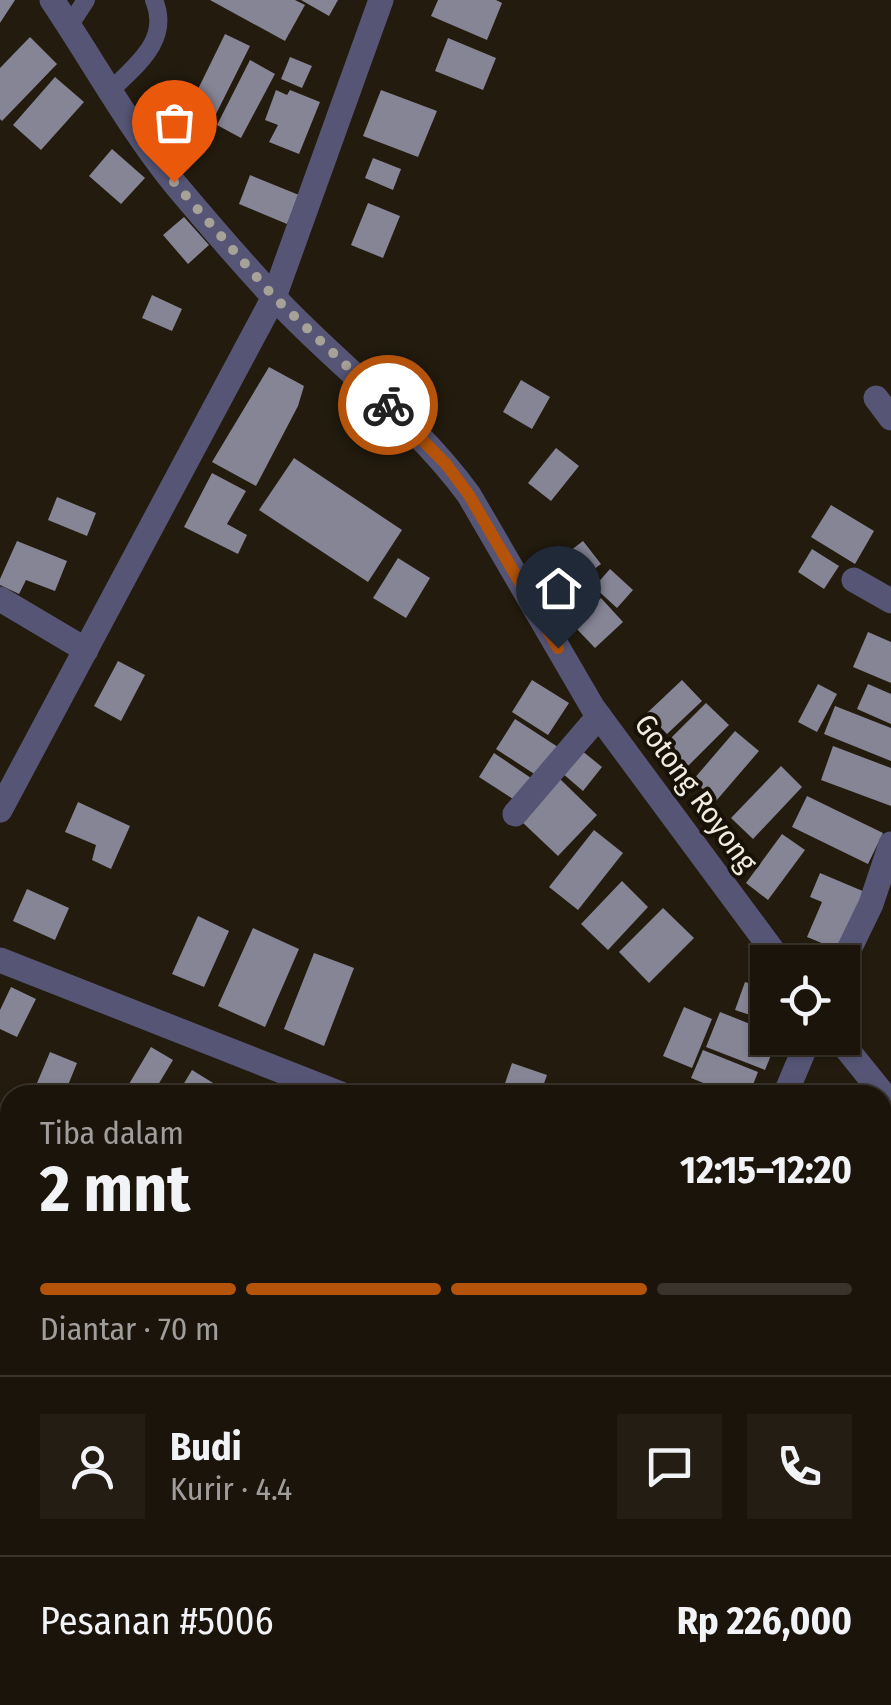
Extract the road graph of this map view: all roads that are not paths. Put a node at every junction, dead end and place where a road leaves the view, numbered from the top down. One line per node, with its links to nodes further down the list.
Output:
1 (52, 0): 5 (street, Gotong Royong)
2 (86, 0): 5 (lane)
3 (154, 0): 6 (lane)
4 (380, 0): 7 (street)
5 (70, 26): 6 (street, Gotong Royong)
6 (110, 91): 7 (street, Gotong Royong)
7 (274, 297): 11 (street); 12 (street, Gotong Royong)
8 (854, 580): 10 (street)
9 (0, 599): 11 (street)
10 (891, 601)
11 (86, 650): 13 (street)
12 (599, 716): 14 (street); 16 (street, Gotong Royong)
13 (0, 810)
14 (515, 814)
15 (891, 844): 17 (street)
16 (768, 945)
17 (851, 945)
18 (0, 960): 21 (street)
19 (802, 1055): 22 (street)
20 (852, 1055): 23 (street)
21 (318, 1085)
22 (789, 1085)
23 (876, 1085)

